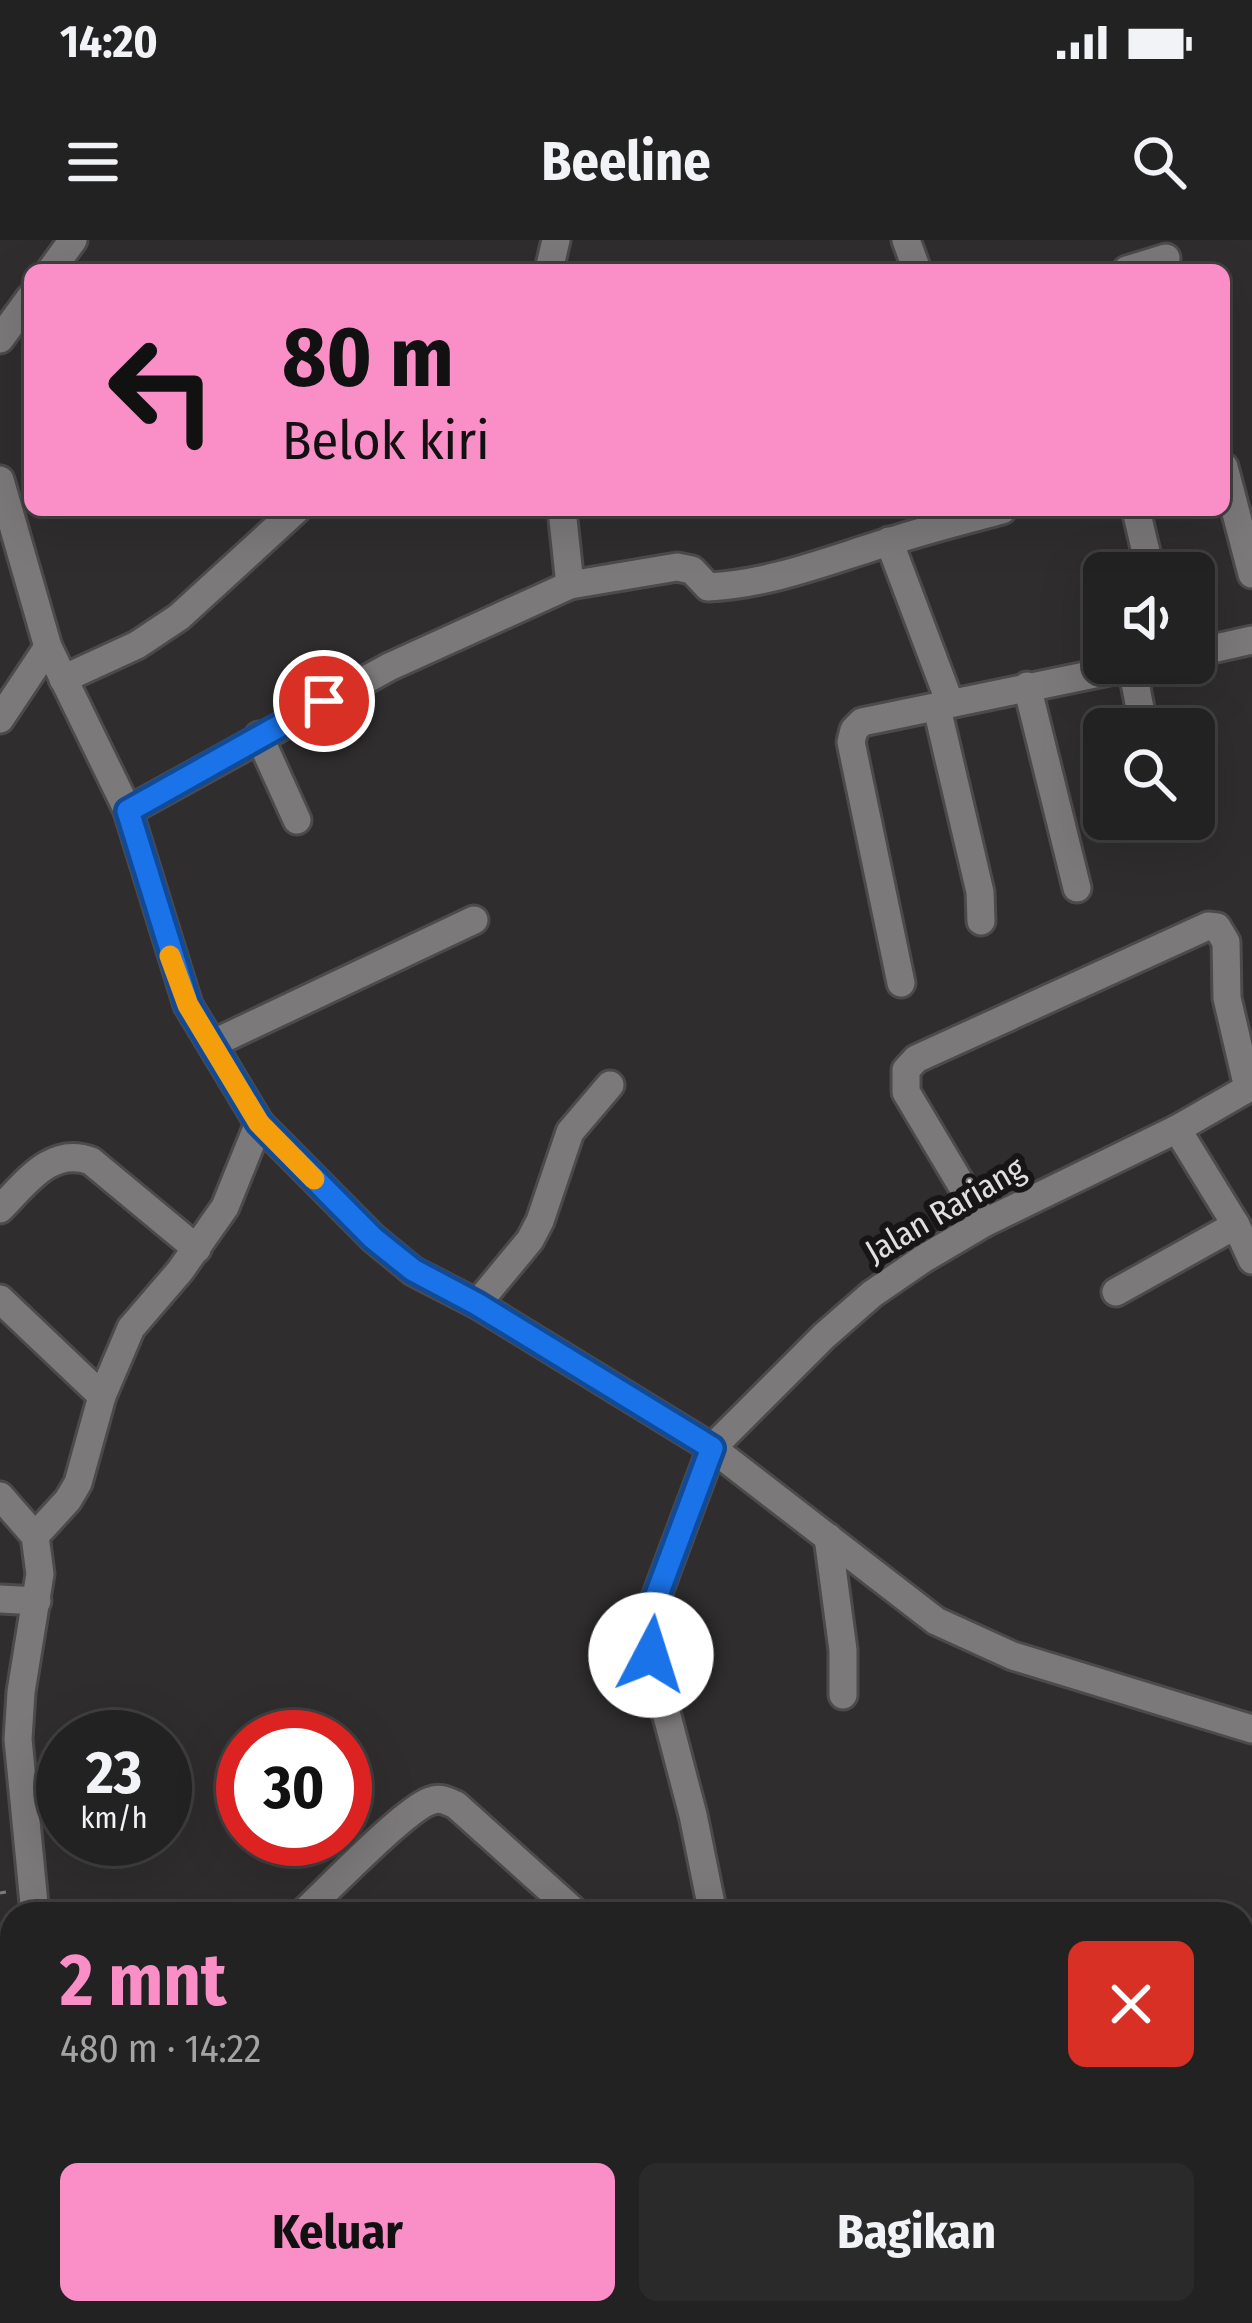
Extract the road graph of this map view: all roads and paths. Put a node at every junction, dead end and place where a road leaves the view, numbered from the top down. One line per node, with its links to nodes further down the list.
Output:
1 (24, 306): 2 (street)
2 (0, 339)
3 (0, 480): 14 (street)
4 (1230, 489): 11 (street)
5 (289, 516): 17 (street)
6 (563, 516): 12 (street)
7 (981, 516): 9 (street)
8 (1137, 516): 10 (street)
9 (889, 542): 12 (street); 19 (street)
10 (1146, 552)
11 (1252, 570)
12 (570, 585): 21 (street)
13 (1252, 640): 15 (street)
14 (48, 647): 17 (street); 20 (street)
15 (1215, 648)
16 (1083, 676): 18 (street)
17 (63, 680): 22 (street)
18 (1028, 686): 19 (street); 24 (street)
19 (944, 705): 26 (street); 27 (street)
20 (0, 719)
21 (259, 736): 22 (street); 23 (street)
22 (128, 811): 28 (street)
23 (297, 820)
24 (1078, 888)
25 (474, 920): 28 (street)
26 (981, 921)
27 (901, 982)
28 (212, 1044): 31 (street)
29 (610, 1085): 40 (street)
30 (1250, 1087): 32 (street, Jalan Rariang); 34 (street)
31 (259, 1123): 36 (street); 40 (street)
32 (1177, 1129): 34 (street, Jalan Rariang); 35 (street)
33 (0, 1209): 36 (street)
34 (984, 1223): 42 (street, Jalan Rariang)
35 (1236, 1225): 37 (street); 38 (street)
36 (197, 1249): 41 (street)
37 (1252, 1260)
38 (1116, 1292)
39 (0, 1299): 41 (street)
40 (477, 1304): 42 (street)
41 (102, 1396): 44 (street)
42 (712, 1448): 45 (street); 53 (street)
43 (0, 1496): 44 (street)
44 (35, 1536): 47 (street)
45 (828, 1537): 48 (street); 49 (street)
46 (0, 1599): 47 (street)
47 (37, 1601): 50 (street)
48 (843, 1695)
49 (1252, 1729)
50 (34, 1902)
51 (315, 1902): 52 (street)
52 (564, 1902)
53 (711, 1902)

